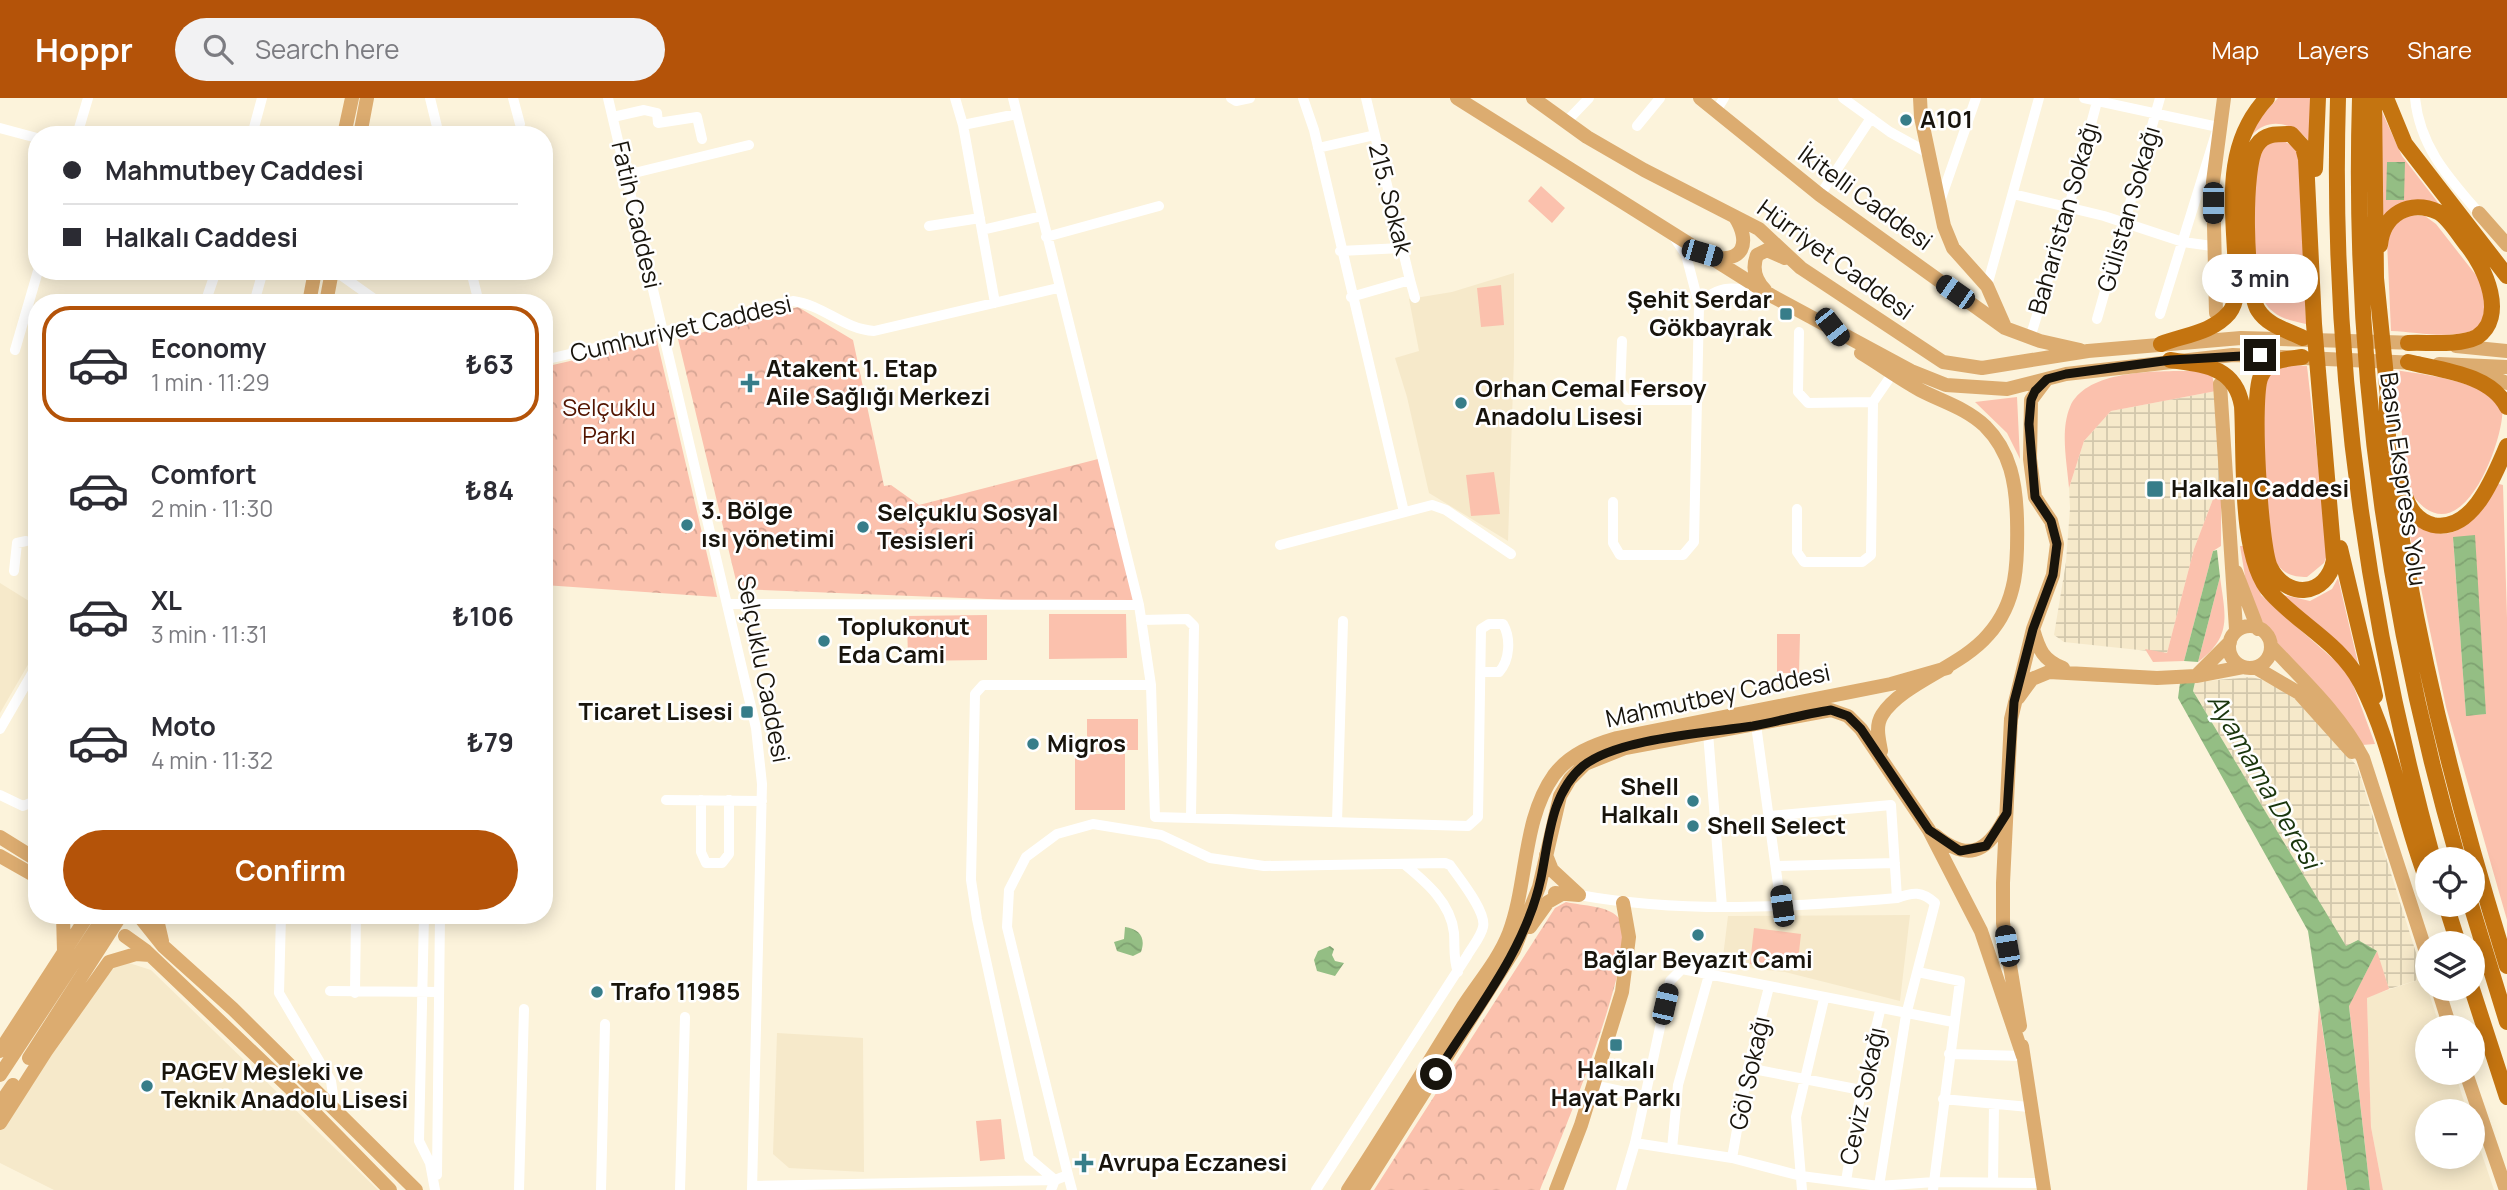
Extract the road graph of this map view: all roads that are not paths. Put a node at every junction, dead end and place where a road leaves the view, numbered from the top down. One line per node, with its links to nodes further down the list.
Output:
1 (88, 98): 43 (street)
2 (262, 98): 44 (street)
3 (352, 98): 45 (main road)
4 (367, 98): 46 (main road)
5 (430, 98): 47 (street)
6 (513, 98): 41 (street)
7 (608, 98): 38 (street, Fatih Caddesi)
8 (955, 98): 42 (street)
9 (1013, 98): 36 (street)
10 (1231, 98): 11 (street)
11 (1250, 98)
12 (1303, 98): 55 (street)
13 (1366, 98): 51 (street, 215. Sokak)
14 (1457, 98): 72 (main road)
15 (1533, 98): 40 (main road, Hürriyet Caddesi)
16 (1589, 98): 40 (street)
17 (1660, 98): 48 (street)
18 (1700, 98): 35 (main road, İkitelli Caddesi)
19 (1724, 98): 35 (street)
20 (1843, 98): 39 (street)
21 (1920, 98): 56 (main road)
22 (1976, 98): 61 (street)
23 (2039, 98): 58 (street)
24 (2084, 98): 34 (street)
25 (2160, 98): 37 (street, Gülistan Sokağı)
26 (2224, 98): 49 (main road)
27 (2267, 98): 106 (highway)
28 (2318, 98): 68 (highway)
29 (2338, 98): 169 (highway, Basın Ekspress Yolu)
30 (2360, 98): 170 (highway, Basın Ekspress Yolu)
31 (2374, 98): 92 (highway)
32 (2386, 98): 71 (highway)
33 (2415, 98): 63 (street)
34 (2098, 100): 37 (street); 62 (street, Baharistan Sokağı)
35 (1716, 111): 59 (main road, İkitelli Caddesi)
36 (1017, 114): 42 (street); 65 (street)
37 (2156, 115): 49 (street); 67 (street, Gülistan Sokağı)
38 (613, 117): 53 (street); 57 (street, Fatih Caddesi)
39 (1871, 118): 56 (street); 59 (street)
40 (1566, 122): 64 (main road, Hürriyet Caddesi)
41 (520, 124)
42 (962, 125): 66 (street)
43 (80, 126)
44 (254, 126)
45 (346, 126)
46 (362, 126)
47 (437, 126)
48 (1637, 126)
49 (2218, 127): 74 (street); 75 (main road)
50 (0, 128): 52 (street)
51 (1375, 135): 55 (street); 77 (street, 215. Sokak)
52 (28, 136)
53 (702, 139)
54 (749, 145): 57 (street)
55 (1318, 148): 78 (street)
56 (1928, 153): 61 (main road)
57 (626, 175): 100 (street, Fatih Caddesi)
58 (2013, 194): 62 (street); 85 (street)
59 (1820, 195): 99 (main road, İkitelli Caddesi)
60 (1160, 206): 73 (street)
61 (1938, 206): 85 (main road)
62 (2069, 207): 67 (street); 102 (street, Baharistan Sokağı)
63 (2479, 213): 76 (main road)
64 (1733, 214): 79 (main road); 81 (main road, Hürriyet Caddesi)
65 (1042, 216): 70 (street); 73 (street)
66 (980, 218): 69 (street); 70 (street)
67 (2126, 223): 74 (street); 97 (street, Gülistan Sokağı)
68 (2310, 223): 103 (highway); 125 (highway)
69 (929, 226)
70 (982, 230): 91 (street)
71 (2470, 231): 80 (highway); 82 (highway)
72 (1671, 234): 79 (main road); 94 (street)
73 (1046, 237): 86 (street)
74 (2183, 242): 75 (street); 96 (street)
75 (2213, 246): 95 (main road)
76 (2507, 246)
77 (1402, 248): 78 (street); 84 (street, 215. Sokak)
78 (1340, 251): 89 (street)
79 (1702, 253): 88 (main road)
80 (2507, 263)
81 (1801, 268): 88 (main road); 108 (main road, Hürriyet Caddesi)
82 (2507, 276)
83 (347, 280): 87 (street)
84 (1410, 280): 89 (street, 215. Sokak); 90 (street)
85 (1987, 286): 99 (main road)
86 (1058, 288): 91 (street, Cumhuriyet Caddesi); 135 (street)
87 (367, 294)
88 (1772, 296): 94 (street); 98 (main road)
89 (1351, 297): 128 (street)
90 (1415, 298)
91 (995, 303): 100 (street, Cumhuriyet Caddesi)
92 (2380, 303): 105 (highway); 120 (highway)
93 (28, 305): 107 (street)
94 (1699, 305): 121 (street)
95 (2216, 313)
96 (2160, 314)
97 (2097, 319)
98 (1832, 327): 116 (main road); 117 (main road)
99 (2005, 328): 102 (main road, İkitelli Caddesi)
100 (664, 331): 111 (street, Cumhuriyet Caddesi); 134 (street, Selçuklu Caddesi)
101 (1799, 332): 122 (street)
102 (2030, 338): 108 (main road, İkitelli Caddesi)
103 (2303, 338): 105 (main road, Hürriyet Caddesi); 106 (main road, Hürriyet Caddesi)
104 (1622, 341): 121 (street)
105 (2408, 343): 109 (main road)
106 (2161, 344): 108 (main road, Hürriyet Caddesi)
107 (15, 350)
108 (2088, 351)
109 (2507, 351)
110 (2302, 357): 112 (main road); 113 (main road); 125 (highway)
111 (553, 358)
112 (2171, 360): 117 (main road); 154 (highway)
113 (2408, 362): 114 (main road); 123 (highway)
114 (2451, 365): 115 (main road); 118 (main road)
115 (2507, 368)
116 (1893, 373): 122 (street); 142 (main road)
117 (2047, 379): 138 (main road)
118 (2507, 383)
119 (2220, 384): 132 (main road)
120 (2387, 399): 124 (highway); 210 (highway)
121 (1697, 400): 126 (street)
122 (1873, 402): 127 (street)
123 (2507, 407)
124 (2507, 446)
125 (2327, 480): 154 (highway)
126 (1613, 502)
127 (1797, 509)
128 (1404, 512): 130 (street); 131 (street)
129 (26, 541): 133 (street)
130 (1280, 545)
131 (1511, 554)
132 (2229, 555): 139 (main road); 140 (main road)
133 (14, 571)
134 (728, 604): 135 (street); 159 (street, Selçuklu Caddesi)
135 (1139, 605): 136 (street)
136 (1141, 620): 148 (street); 164 (street)
137 (1343, 621): 165 (street)
138 (2033, 629): 144 (main road); 149 (main road)
139 (2258, 629): 140 (main road); 141 (main road)
140 (2233, 636): 143 (main road); 146 (main road)
141 (2271, 646): 143 (main road); 160 (main road)
142 (1947, 668): 153 (main road); 178 (main road, Mahmutbey Caddesi)
143 (2251, 668): 146 (main road); 160 (main road)
144 (2071, 671): 146 (main road); 149 (main road)
145 (1480, 672): 145 (street); 165 (street)
146 (2196, 676)
147 (28, 681): 151 (street)
148 (1151, 685): 164 (street); 253 (street)
149 (2011, 719): 162 (main road)
150 (1756, 725): 152 (main road, Mahmutbey Caddesi); 153 (main road, Mahmutbey Caddesi); 163 (street)
151 (0, 729)
152 (1708, 733): 172 (main road, Mahmutbey Caddesi); 185 (street)
153 (1882, 756): 166 (main road, Mahmutbey Caddesi)
154 (2389, 757): 168 (highway)
155 (0, 795): 161 (street)
156 (666, 800): 157 (street)
157 (701, 800): 158 (street); 158 (street)
158 (729, 800): 159 (street)
159 (762, 801): 257 (street, Selçuklu Caddesi)
160 (2378, 803): 202 (main road)
161 (28, 804)
162 (2007, 813): 166 (main road); 231 (main road)
163 (1770, 816): 174 (street); 176 (street)
164 (1191, 817): 165 (street)
165 (1337, 822)
166 (1929, 830): 231 (main road, Mahmutbey Caddesi)
167 (0, 837): 171 (main road)
168 (2417, 847)
169 (2430, 847)
170 (2455, 847)
171 (28, 854)
172 (1546, 855): 179 (main road, Mahmutbey Caddesi); 181 (main road)
173 (0, 856): 177 (main road)
174 (1895, 863): 176 (street); 182 (street)
175 (1404, 864): 211 (street); 211 (street); 249 (street)
176 (1776, 866): 184 (street)
177 (28, 872)
178 (1523, 877): 179 (main road); 266 (main road, Mahmutbey Caddesi)
179 (1540, 883): 180 (main road); 181 (main road); 205 (main road, Mahmutbey Caddesi)
180 (1562, 894): 181 (main road); 205 (main road)
181 (1579, 895): 183 (street)
182 (1897, 898): 184 (street); 212 (street)
183 (1623, 903): 185 (street); 235 (main road)
184 (1782, 906): 185 (street)
185 (1722, 907)
186 (2446, 917): 201 (highway)
187 (2449, 917): 201 (highway)
188 (2475, 917): 226 (highway)
189 (62, 924): 207 (main road)
190 (84, 924): 207 (main road)
191 (93, 924): 204 (main road)
192 (99, 924): 228 (main road)
193 (115, 924): 228 (main road)
194 (136, 924): 204 (main road)
195 (146, 924): 206 (main road)
196 (158, 924): 206 (main road)
197 (281, 924): 244 (street)
198 (356, 924): 218 (street)
199 (424, 924): 216 (street)
200 (440, 924): 217 (street)
201 (2452, 926): 203 (highway)
202 (2419, 931)
203 (2454, 931)
204 (125, 936): 208 (main road); 209 (main road)
205 (1518, 941): 267 (main road, Mahmutbey Caddesi)
206 (163, 946): 244 (main road)
207 (64, 951): 229 (main road)
208 (150, 956): 209 (main road); 258 (main road)
209 (109, 962): 245 (main road)
210 (2507, 966)
211 (1458, 972): 265 (street)
212 (1918, 972): 223 (street); 225 (street)
213 (1709, 975): 214 (street); 238 (street); 247 (street)
214 (1769, 987): 219 (street); 232 (street, Göl Sokağı)
215 (330, 991): 218 (street)
216 (423, 992): 217 (street); 218 (street); 260 (street)
217 (439, 992): 260 (street)
218 (355, 993)
219 (1824, 999): 222 (street); 234 (street)
220 (2476, 1001): 239 (highway)
221 (524, 1009): 261 (street)
222 (1880, 1011): 223 (street); 237 (street, Ceviz Sokağı)
223 (1906, 1015): 225 (street); 254 (street)
224 (685, 1017): 263 (street)
225 (1953, 1022): 230 (street)
226 (2507, 1022)
227 (605, 1024): 262 (street)
228 (27, 1049): 233 (main road); 241 (main road)
229 (0, 1051)
230 (1949, 1054): 231 (street); 240 (street)
231 (2023, 1056): 243 (main road)
232 (1748, 1068): 234 (street); 248 (street, Göl Sokağı)
233 (0, 1075)
234 (1805, 1076): 237 (street); 250 (street)
235 (1594, 1085): 238 (street); 268 (main road)
236 (2470, 1085): 271 (main road)
237 (1861, 1090): 251 (street, Ceviz Sokağı)
238 (1644, 1096): 246 (street)
239 (2507, 1097)
240 (1943, 1099): 242 (street); 255 (street)
241 (0, 1104)
242 (1994, 1104): 243 (street); 252 (street)
243 (2029, 1107): 256 (main road)
244 (335, 1109): 259 (main road)
245 (0, 1123)
246 (1635, 1143): 247 (street); 269 (street)
247 (1672, 1149): 248 (street)
248 (1732, 1158): 250 (street)
249 (1068, 1175): 253 (street); 264 (street)
250 (1801, 1175): 251 (street); 270 (street)
251 (1846, 1181): 254 (street)
252 (1993, 1183): 255 (street); 256 (street)
253 (1053, 1185): 257 (street)
254 (1879, 1186): 255 (street)
255 (1933, 1186)
256 (2044, 1187)
257 (752, 1188)
258 (390, 1190)
259 (416, 1190)
260 (436, 1190)
261 (519, 1190)
262 (601, 1190)
263 (680, 1190)
264 (1072, 1190)
265 (1316, 1190)
266 (1348, 1190)
267 (1362, 1190)
268 (1556, 1190)
269 (1621, 1190)
270 (1801, 1190)
271 (2506, 1190)

